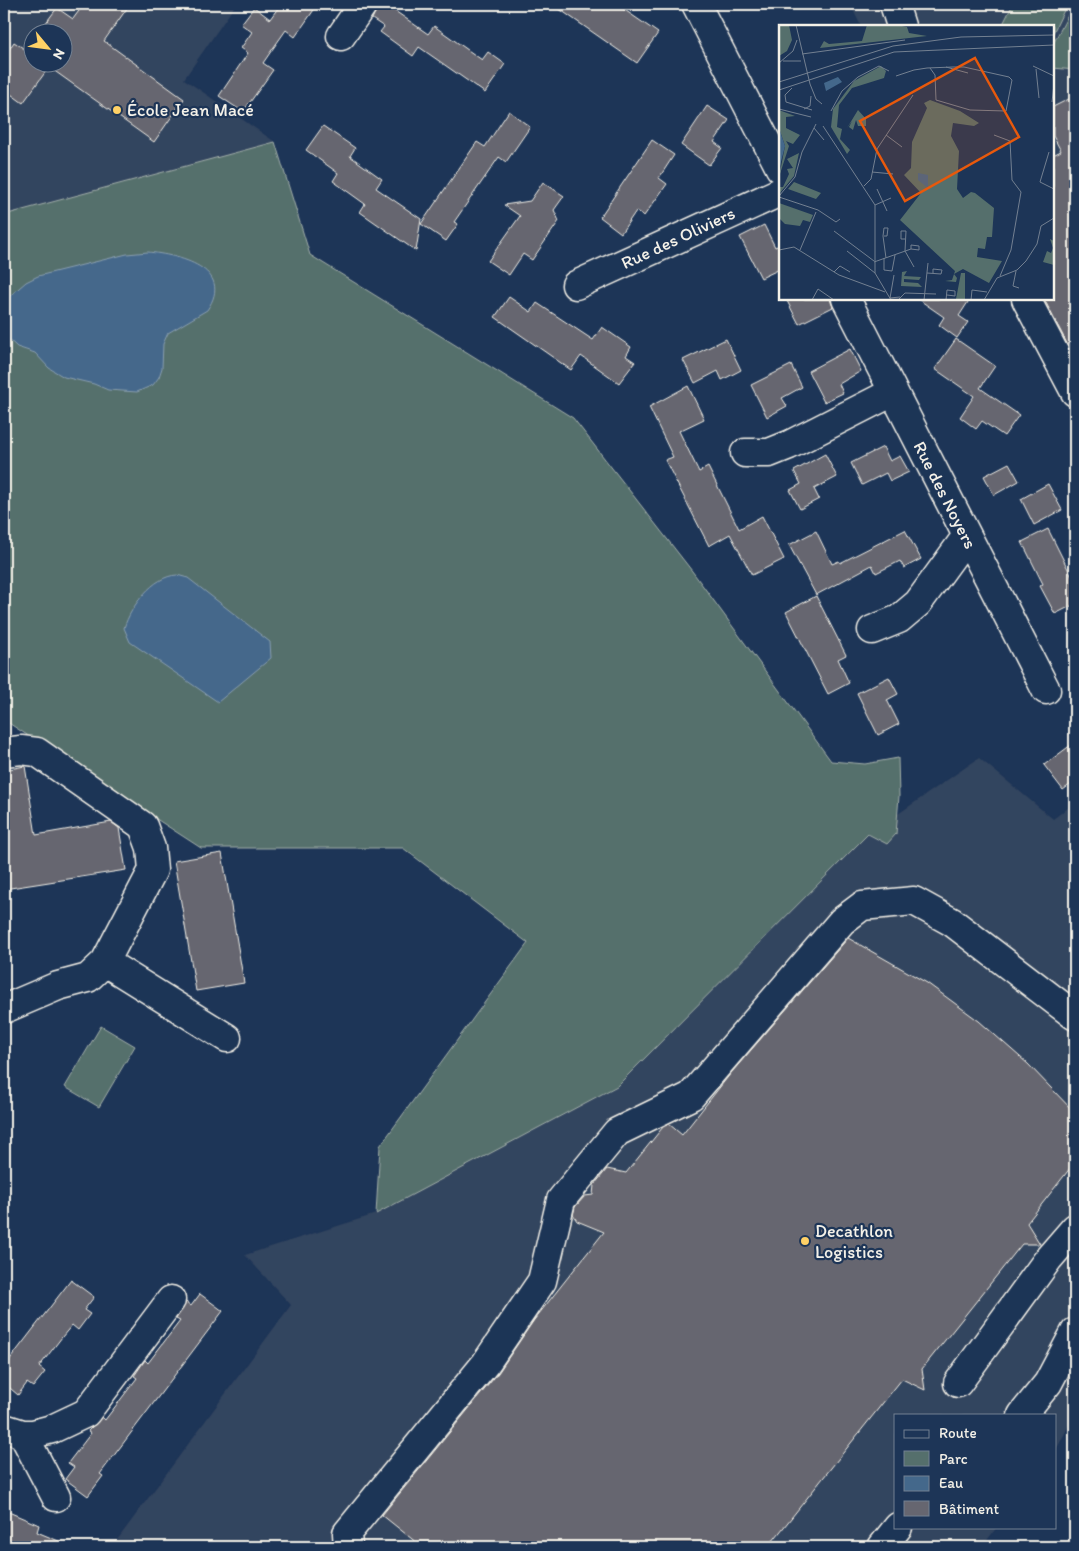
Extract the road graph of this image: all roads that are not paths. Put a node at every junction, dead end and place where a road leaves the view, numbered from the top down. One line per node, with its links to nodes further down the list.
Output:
1 (363, 4): 5 (street)
2 (696, 4): 6 (street)
3 (894, 4): 4 (street)
4 (901, 25)
5 (340, 36)
6 (779, 166)
7 (779, 192): 8 (street, Rue des Oliviers)
8 (576, 285)
9 (847, 300): 11 (street, Rue des Noyers)
10 (1027, 300): 12 (street)
11 (893, 392): 13 (street); 14 (street, Rue des Noyers)
12 (1075, 392)
13 (745, 453)
14 (966, 537): 15 (street); 16 (street, Rue des Noyers)
15 (872, 630)
16 (1046, 690)
17 (4, 752): 18 (street)
18 (105, 962): 19 (street); 21 (street)
19 (4, 1009)
20 (1075, 1016): 30 (street)
21 (227, 1038)
22 (1075, 1228): 25 (street)
23 (170, 1300): 27 (street)
24 (1075, 1332): 26 (street)
25 (958, 1383)
26 (1023, 1414)
27 (14, 1431): 28 (street)
28 (56, 1497)
29 (897, 1528): 31 (street)
30 (348, 1547)
31 (882, 1547)

